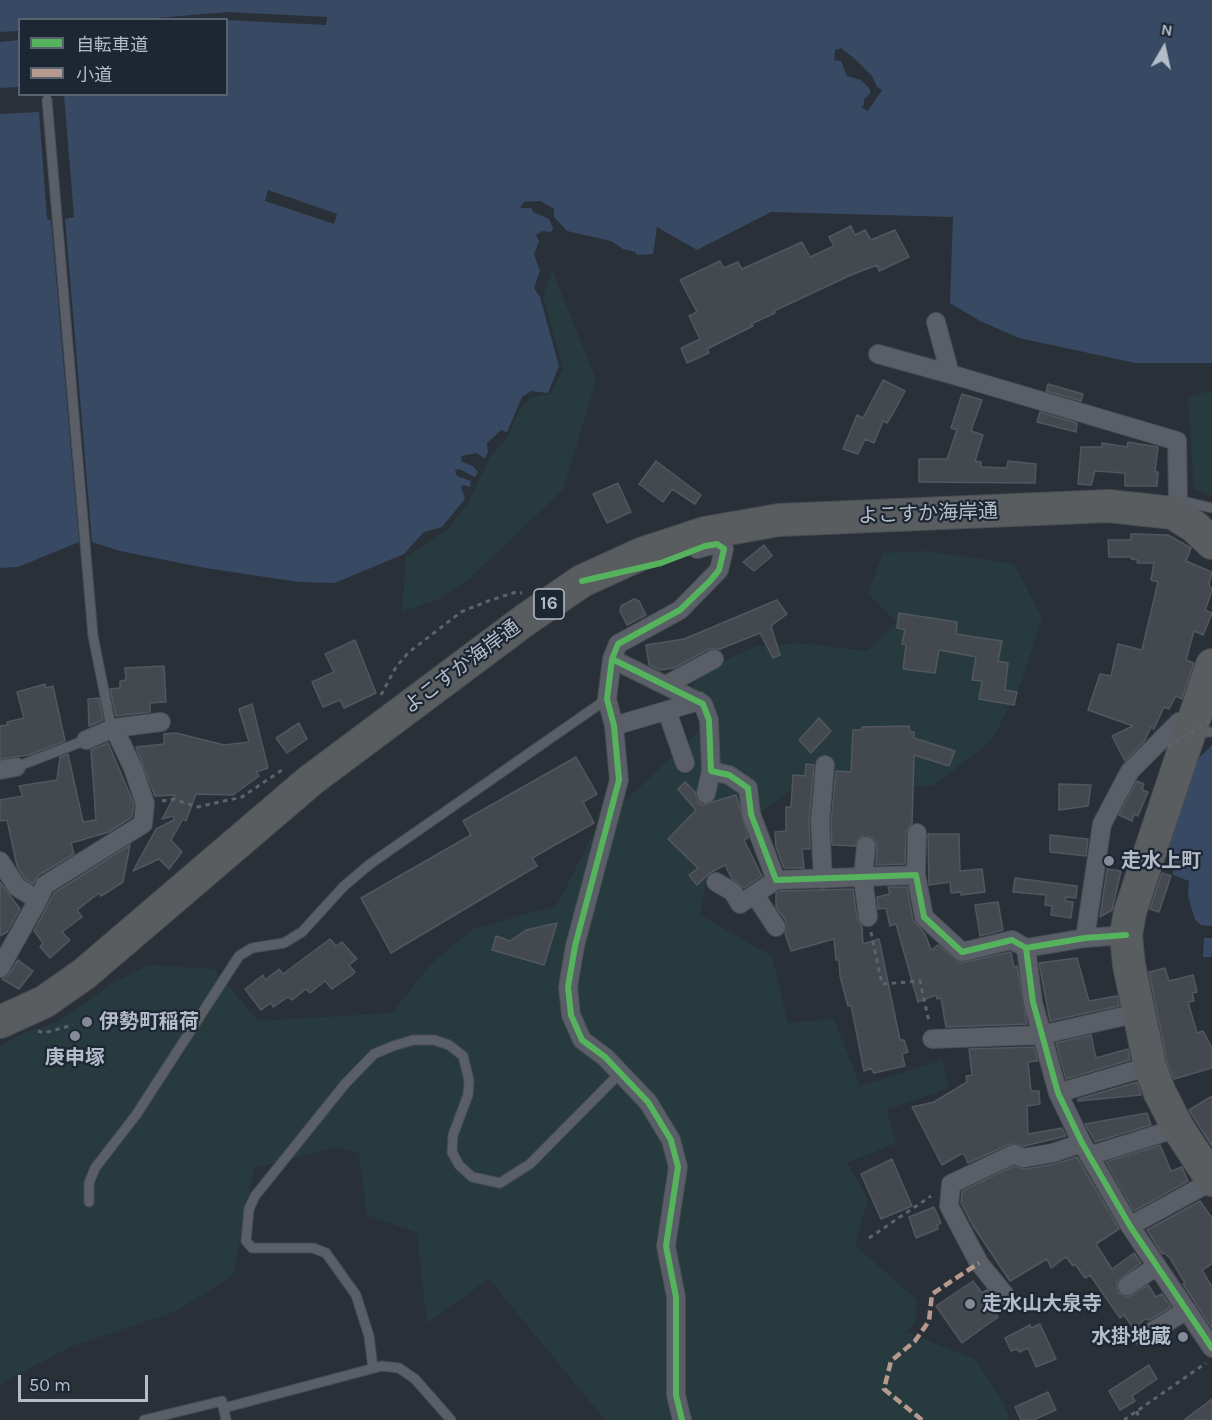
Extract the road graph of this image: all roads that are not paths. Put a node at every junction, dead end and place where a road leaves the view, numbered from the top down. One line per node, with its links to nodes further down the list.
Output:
1 (47, 100): 18 (lane)
2 (936, 322): 4 (street)
3 (878, 354): 4 (street)
4 (950, 374): 5 (street)
5 (1176, 507): 6 (lane); 7 (highway, よこすか海岸通 / 16); 8 (highway, よこすか海岸通 / 16)
6 (1212, 508)
7 (1212, 543)
8 (582, 581): 9 (street); 43 (highway, よこすか海岸通 / 16)
9 (612, 659): 12 (street); 13 (street)
10 (714, 659): 12 (street)
11 (1212, 665): 19 (highway)
12 (666, 685): 14 (street)
13 (607, 699): 17 (street); 52 (lane)
14 (699, 701): 15 (street); 24 (street)
15 (667, 711): 17 (street); 21 (street)
16 (161, 722): 18 (street)
17 (614, 726): 47 (street)
18 (114, 728): 20 (street); 35 (street)
19 (1195, 730): 38 (highway); 39 (street)
20 (86, 740): 23 (lane)
21 (685, 762)
22 (825, 765): 31 (street)
23 (8, 768)
24 (711, 771): 25 (street); 32 (street)
25 (706, 794)
26 (917, 833): 29 (street)
27 (866, 846): 30 (street)
28 (0, 861): 35 (street)
29 (916, 876): 30 (street); 40 (street)
30 (863, 878): 31 (street); 36 (street)
31 (823, 879): 32 (street)
32 (776, 880): 34 (street)
33 (716, 882): 34 (street)
34 (755, 895): 37 (street)
35 (38, 900): 41 (street)
36 (868, 917)
37 (776, 927)
38 (1126, 935): 39 (street); 42 (highway)
39 (1085, 938): 40 (street)
40 (1026, 948): 44 (street)
41 (0, 968)
42 (1138, 1013): 44 (street); 46 (highway)
43 (0, 1022)
44 (1041, 1035): 45 (street); 48 (street)
45 (932, 1039)
46 (1150, 1066): 48 (street); 49 (highway)
47 (620, 1073): 60 (lane); 65 (street)
48 (1058, 1093): 50 (street)
49 (1178, 1128): 50 (street); 51 (highway)
50 (1085, 1150): 53 (street); 56 (street)
51 (1212, 1180): 53 (street)
52 (89, 1202)
53 (1130, 1226): 54 (street)
54 (1157, 1266): 55 (street); 57 (street)
55 (1127, 1286)
56 (1005, 1295)
57 (1186, 1310): 58 (street); 59 (street)
58 (1143, 1337)
59 (1212, 1348)
60 (373, 1368): 61 (lane); 64 (lane)
61 (224, 1408): 62 (lane); 63 (lane)
62 (144, 1420)
63 (226, 1420)
64 (451, 1420)
65 (682, 1420)

